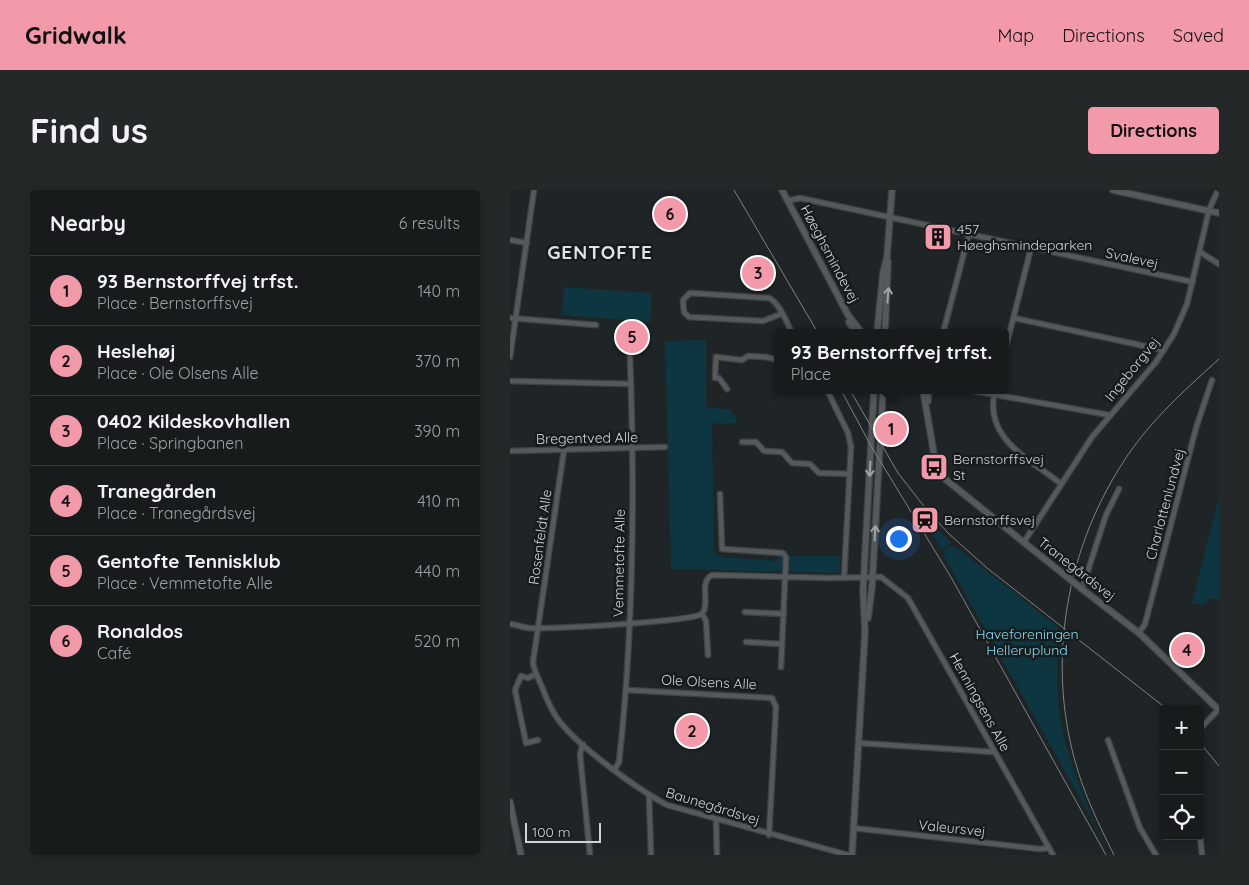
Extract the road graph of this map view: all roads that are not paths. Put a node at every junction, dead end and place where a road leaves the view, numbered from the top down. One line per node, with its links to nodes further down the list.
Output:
1 (534, 190): 12 (street)
2 (782, 190): 6 (street, Høeghsmindevej)
3 (892, 190): 9 (street)
4 (1113, 190): 7 (street)
5 (1218, 190): 7 (street, Ingeborgvej)
6 (787, 201): 9 (street, Svalevej); 23 (street, Høeghsmindevej)
7 (1209, 210): 8 (street); 14 (street, Ingeborgvej)
8 (1219, 213)
9 (890, 218): 10 (street, Svalevej); 15 (street)
10 (969, 234): 13 (street, Svalevej); 26 (street)
11 (510, 240): 12 (street)
12 (527, 243): 19 (street)
13 (1031, 248): 17 (street, Svalevej); 20 (street)
14 (1200, 252): 16 (street); 17 (street, Ingeborgvej)
15 (887, 257): 24 (street); 25 (street, one-way to 15)
16 (1219, 264)
17 (1193, 282): 28 (street, Ingeborgvej)
18 (781, 314): 18 (street); 22 (street)
19 (513, 318): 21 (street); 30 (street)
20 (1014, 318): 27 (street); 28 (street)
21 (596, 325)
22 (790, 329)
23 (856, 329)
24 (877, 329)
25 (885, 329)
26 (944, 329)
27 (1009, 337)
28 (1163, 350): 44 (street, Ingeborgvej)
29 (630, 356): 34 (street, Vemmetofte Alle)
30 (510, 357)
31 (774, 359): 35 (street)
32 (1212, 380): 67 (street, Charlottenlundvej)
33 (510, 381): 34 (street)
34 (631, 384): 47 (street, Vemmetofte Alle)
35 (728, 389)
36 (829, 394): 50 (street)
37 (874, 394): 56 (street, one-way to 56)
38 (883, 394): 57 (street, one-way to 38)
39 (924, 394): 43 (street, Tranegårdsvej)
40 (928, 394): 43 (street, Tranegårdsvej)
41 (994, 394): 51 (street)
42 (1004, 394): 44 (street)
43 (928, 411): 54 (street, Tranegårdsvej)
44 (1109, 415): 51 (street, Ingeborgvej)
45 (742, 442): 50 (street)
46 (665, 447): 47 (street, Bregentved Alle)
47 (633, 448): 48 (street, Bregentved Alle); 63 (street, Vemmetofte Alle)
48 (564, 450): 49 (street, Bregentved Alle); 65 (street, Rosenfeldt Alle)
49 (510, 451)
50 (849, 474): 58 (street)
51 (1060, 483): 54 (street, Ingeborgvej)
52 (1120, 489): 59 (street)
53 (720, 494): 55 (street)
54 (1024, 542): 59 (street, Tranegårdsvej, bridge)
55 (786, 577): 58 (street); 61 (street); 62 (street)
56 (864, 577): 57 (street); 58 (street); 66 (street)
57 (872, 577): 66 (street); 80 (street, Henningsens Alle)
58 (844, 578)
59 (1082, 589): 67 (street, Tranegårdsvej)
60 (745, 612): 62 (street)
61 (702, 614): 63 (street); 70 (street)
62 (784, 614): 69 (street)
63 (629, 622): 65 (street); 73 (street, Vemmetofte Alle)
64 (510, 624): 65 (street)
65 (538, 628): 72 (street, Baunegårdsvej)
66 (865, 632): 78 (street)
67 (1139, 633): 74 (street, Tranegårdsvej)
68 (746, 642): 69 (street)
69 (782, 644): 71 (street)
70 (708, 655)
71 (780, 667)
72 (536, 674): 76 (street); 79 (street, Baunegårdsvej)
73 (627, 690): 81 (street, Vemmetofte Alle); 86 (street, Ole Olsens Alle)
74 (1219, 710): 75 (street)
75 (1204, 726)
76 (538, 740)
77 (1108, 740): 95 (street)
78 (859, 743): 80 (street); 85 (street)
79 (583, 744): 81 (street, Baunegårdsvej); 90 (street)
80 (994, 752): 88 (street, Henningsens Alle)
81 (615, 770): 82 (street, Baunegårdsvej)
82 (649, 796): 84 (street, Baunegårdsvej); 91 (street)
83 (510, 802): 89 (street)
84 (716, 820): 86 (street, Baunegårdsvej); 92 (street)
85 (853, 828): 88 (street, Valeursvej); 93 (street)
86 (769, 835): 93 (street, Baunegårdsvej)
87 (1200, 840): 96 (street)
88 (1049, 848): 94 (street, Henningsens Alle)
89 (521, 855)
90 (590, 855)
91 (651, 855)
92 (718, 855)
93 (850, 855)
94 (1053, 855)
95 (1156, 855)
96 (1202, 855)

